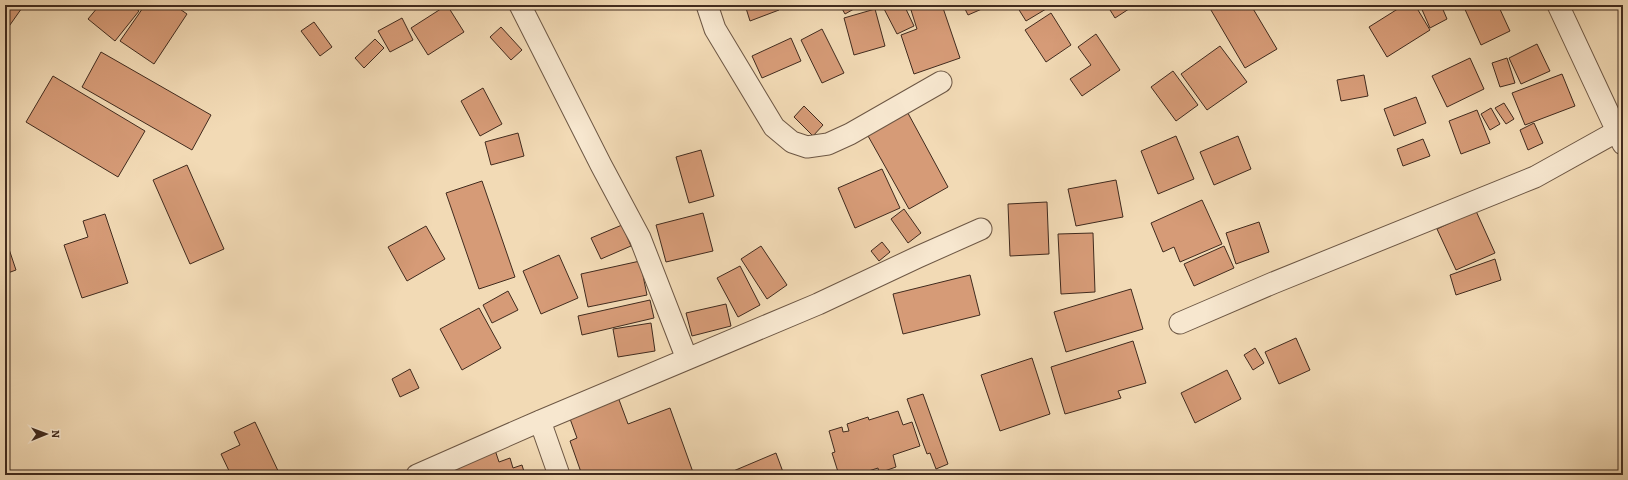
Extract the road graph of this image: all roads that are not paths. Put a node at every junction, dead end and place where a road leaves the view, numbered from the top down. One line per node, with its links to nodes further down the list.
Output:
1 (520, 5): 8 (street)
2 (707, 5): 4 (street)
3 (1558, 5): 5 (street)
4 (941, 82)
5 (1621, 134): 7 (street)
6 (981, 229): 8 (street)
7 (1180, 323)
8 (687, 359): 9 (street)
9 (540, 421): 10 (street); 11 (street)
10 (417, 475)
11 (559, 475)

